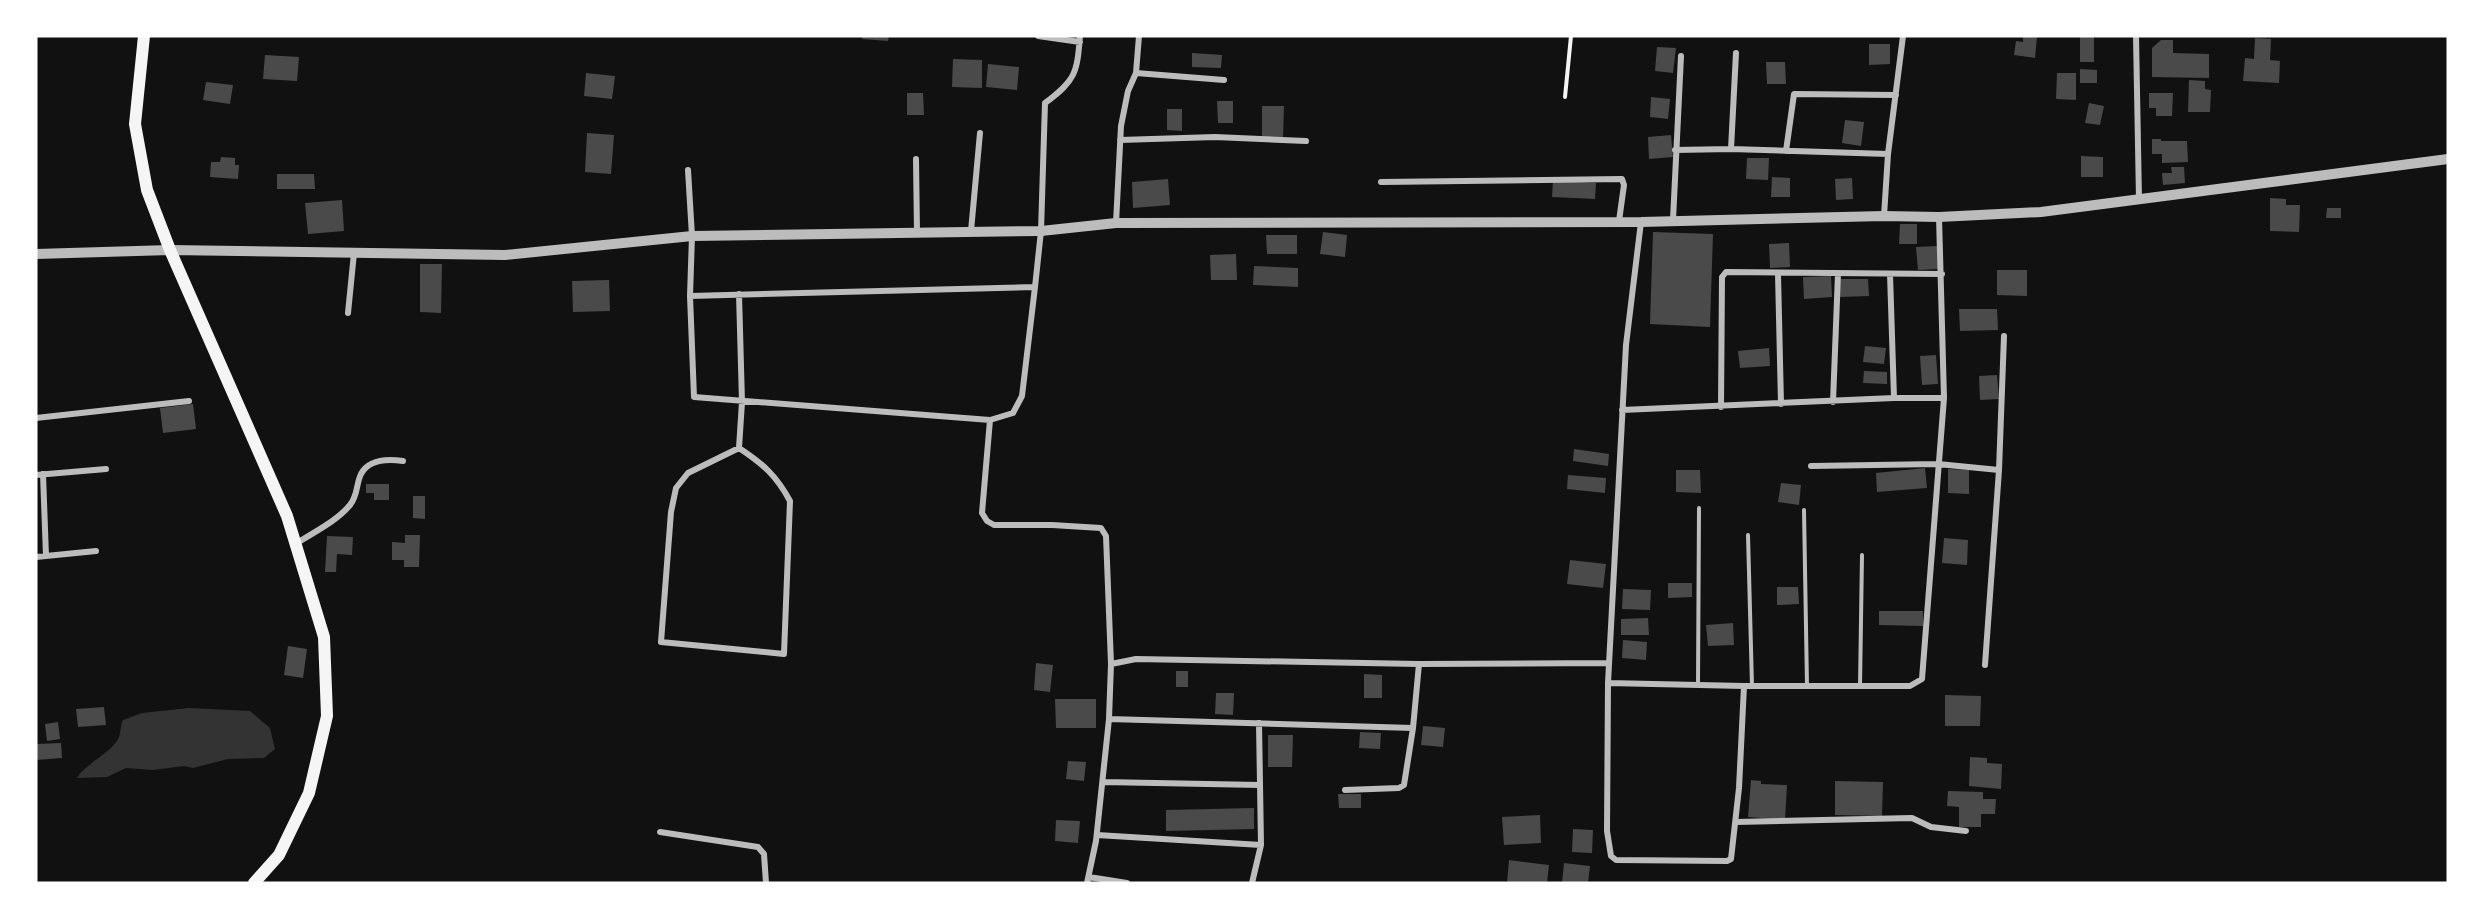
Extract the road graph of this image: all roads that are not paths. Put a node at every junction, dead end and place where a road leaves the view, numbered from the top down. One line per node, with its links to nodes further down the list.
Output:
1 (144, 36): 34 (main road)
2 (1038, 36): 6 (street)
3 (1139, 36): 9 (street)
4 (1903, 36): 11 (street)
5 (2136, 36): 23 (street)
6 (1080, 39): 31 (street)
7 (1736, 53): 15 (street)
8 (1681, 56): 16 (street)
9 (1136, 73): 10 (street); 13 (street)
10 (1224, 80)
11 (1896, 95): 17 (street); 18 (street)
12 (980, 132): 30 (street)
13 (1120, 140): 14 (street); 29 (street)
14 (1306, 141)
15 (1731, 149): 16 (street); 17 (street)
16 (1675, 150): 26 (street)
17 (1786, 152): 18 (street)
18 (1888, 154): 24 (street)
19 (916, 159): 32 (street)
20 (2448, 159): 23 (street)
21 (688, 170): 33 (street)
22 (1381, 182): 27 (street)
23 (2139, 201): 25 (street)
24 (1884, 216): 25 (street); 26 (street)
25 (1939, 217): 40 (street)
26 (1673, 220): 28 (street)
27 (1619, 221): 28 (street); 29 (street)
28 (1641, 222): 53 (street)
29 (1116, 224): 31 (street)
30 (971, 231): 31 (street); 32 (street)
31 (1041, 231): 41 (street)
32 (917, 233): 33 (street)
33 (692, 236): 35 (street); 43 (street)
34 (170, 250): 35 (street); 36 (street); 66 (main road)
35 (354, 253): 44 (street)
36 (36, 254)
37 (1778, 274): 38 (street); 51 (street); 52 (street)
38 (1838, 274): 39 (street); 50 (street)
39 (1890, 274): 40 (street); 46 (street)
40 (1942, 274): 47 (street)
41 (1035, 287): 42 (street); 55 (street)
42 (739, 294): 43 (street); 49 (street)
43 (690, 296): 49 (street)
44 (348, 313)
45 (2004, 336): 61 (street)
46 (1894, 398): 47 (street); 50 (street)
47 (1944, 398): 58 (street)
48 (189, 401): 54 (street)
49 (742, 402): 55 (street); 56 (street)
50 (1833, 402): 51 (street)
51 (1781, 404): 52 (street)
52 (1721, 407): 53 (street)
53 (1622, 410): 71 (street)
54 (36, 418)
55 (990, 420): 72 (street)
56 (739, 448): 56 (street)
57 (403, 461): 66 (street)
58 (1938, 464): 59 (street); 61 (street); 79 (street)
59 (1811, 466)
60 (106, 469): 62 (street)
61 (1999, 470): 74 (street)
62 (39, 474): 69 (street)
63 (1699, 508): 76 (lane)
64 (1804, 510): 78 (lane)
65 (1748, 535): 77 (lane)
66 (297, 543): 92 (main road)
67 (96, 551): 69 (street)
68 (1862, 555): 79 (lane)
69 (46, 556): 70 (street)
70 (36, 557)
71 (1608, 663): 73 (street); 75 (street)
72 (1111, 664): 73 (street); 80 (street)
73 (1419, 664): 82 (street)
74 (1985, 665)
75 (1608, 682): 76 (street); 86 (street)
76 (1698, 684): 77 (street)
77 (1748, 686): 78 (street); 86 (street)
78 (1807, 687): 79 (street)
79 (1860, 687)
80 (1109, 719): 81 (street); 83 (street)
81 (1260, 723): 82 (street); 84 (street)
82 (1413, 729): 85 (street)
83 (1103, 782): 84 (street); 89 (street)
84 (1260, 785): 90 (street)
85 (1345, 790)
86 (1736, 822): 87 (street)
87 (1966, 831)
88 (660, 832): 93 (street)
89 (1097, 835): 90 (street); 91 (street)
90 (1261, 845): 95 (street)
91 (1088, 880): 94 (street)
92 (254, 883)
93 (766, 883)
94 (1127, 883)
95 (1252, 883)

